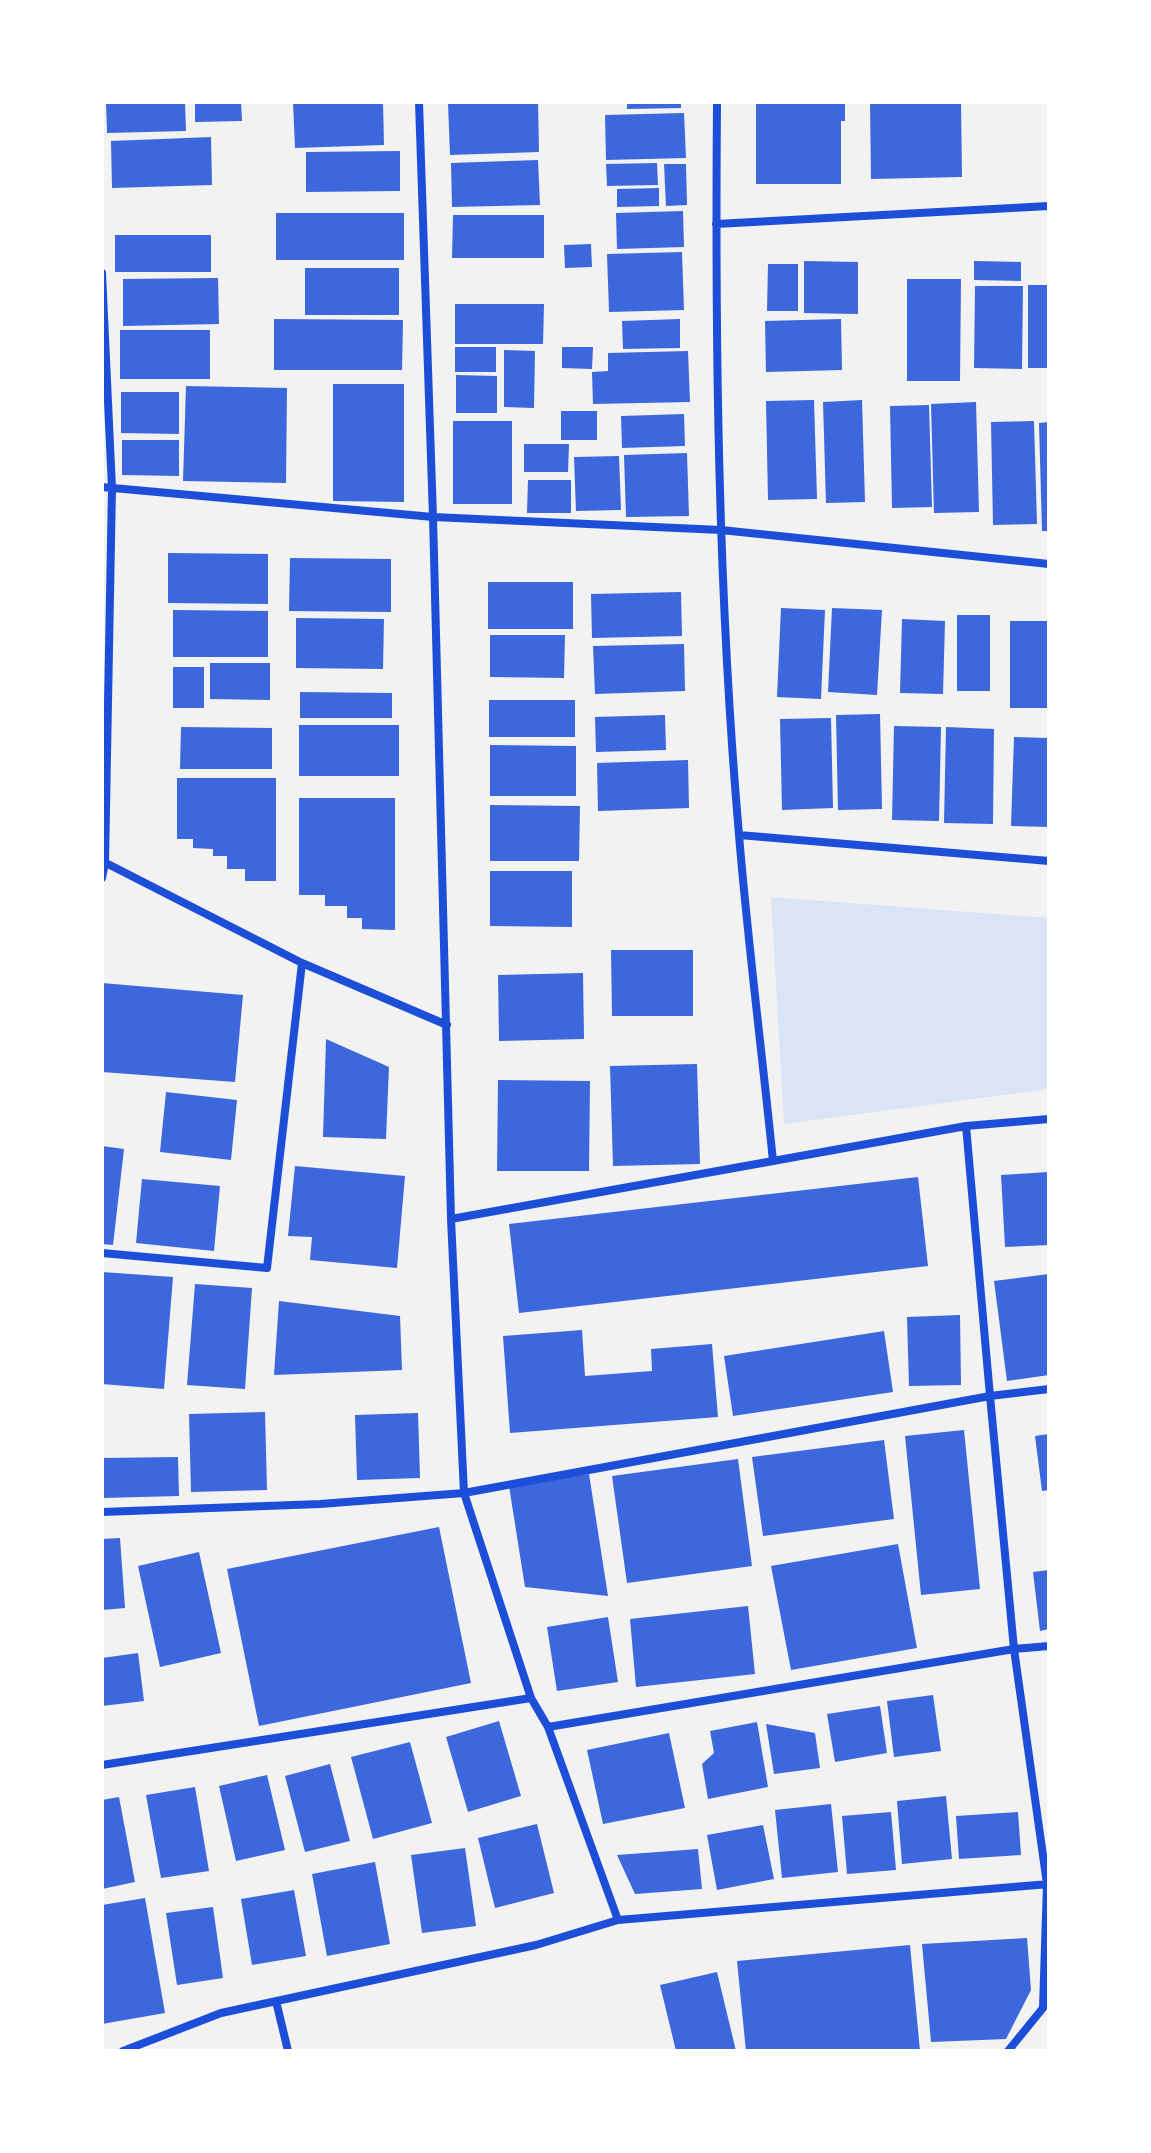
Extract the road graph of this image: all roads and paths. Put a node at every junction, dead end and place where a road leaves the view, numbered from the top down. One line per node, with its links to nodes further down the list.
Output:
1 (419, 102): 7 (street)
2 (717, 102): 4 (street)
3 (1049, 206): 4 (street)
4 (716, 224): 8 (street)
5 (102, 273): 6 (street)
6 (107, 488): 7 (street); 12 (street)
7 (433, 517): 8 (street); 15 (street)
8 (721, 530): 9 (street); 10 (street)
9 (1049, 564)
10 (739, 835): 11 (street); 18 (street)
11 (1049, 861)
12 (103, 863): 13 (street); 14 (street)
13 (102, 878)
14 (302, 963): 15 (street); 20 (street)
15 (447, 1025): 19 (street)
16 (1049, 1119): 17 (street)
17 (966, 1126): 18 (street); 22 (street)
18 (773, 1161): 19 (street)
19 (451, 1219): 23 (street)
20 (102, 1253)
21 (1049, 1389): 22 (street)
22 (990, 1396): 23 (street); 26 (street)
23 (464, 1493): 24 (street); 27 (street)
24 (102, 1512)
25 (1049, 1646): 26 (street)
26 (1014, 1649): 28 (street); 30 (street)
27 (531, 1698): 28 (street); 29 (street)
28 (548, 1727): 31 (street)
29 (102, 1765)
30 (1048, 1884): 31 (street); 35 (street)
31 (618, 1920): 32 (street)
32 (276, 2001): 33 (street); 34 (street)
33 (123, 2051)
34 (288, 2051)
35 (1008, 2051)

